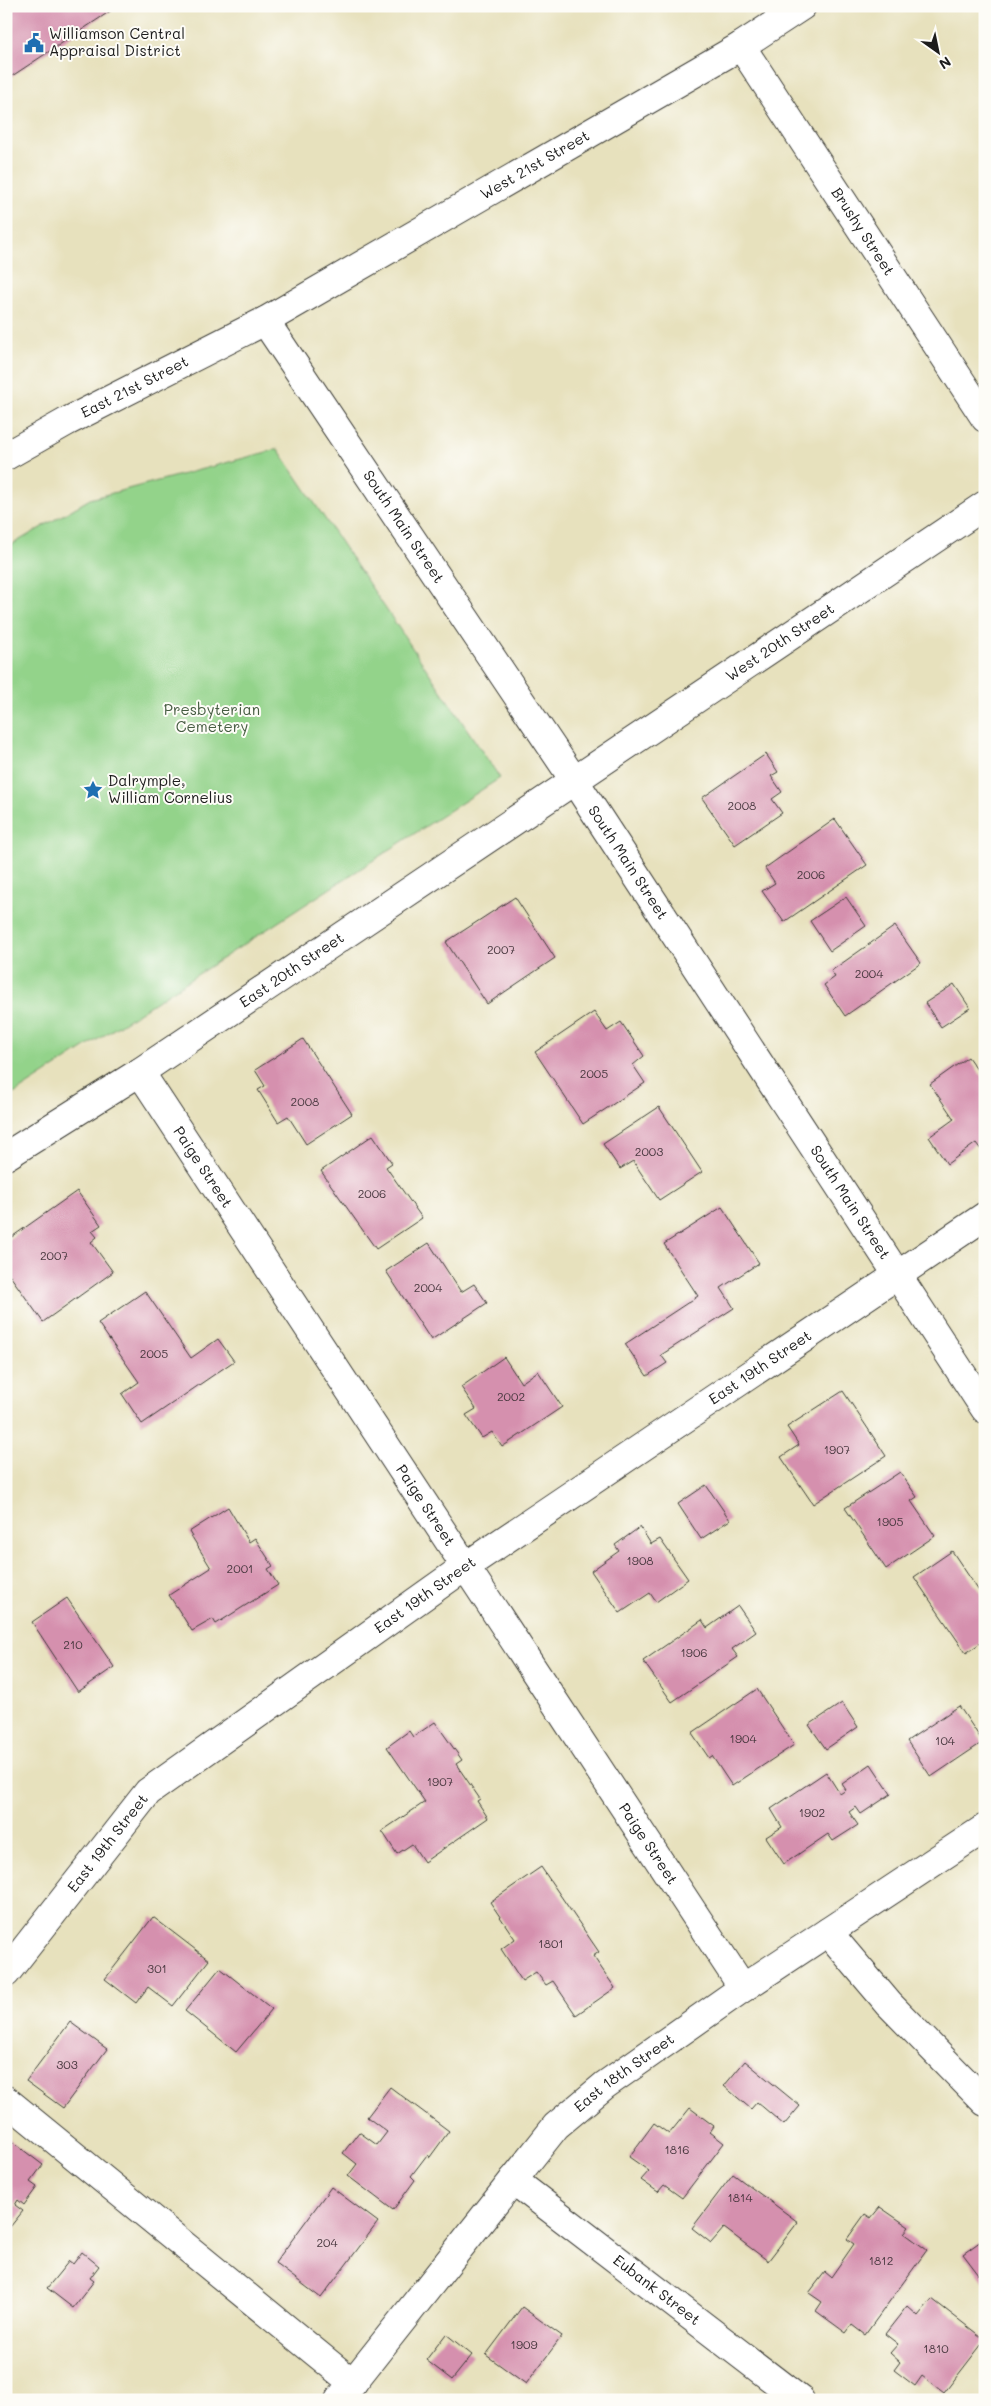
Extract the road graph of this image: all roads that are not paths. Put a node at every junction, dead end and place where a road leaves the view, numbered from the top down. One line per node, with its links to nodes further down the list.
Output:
1 (802, 6): 2 (street, West 21st Street)
2 (741, 46): 3 (street, West 21st Street); 4 (street, Brushy Street)
3 (265, 321): 5 (street, East 21st Street); 7 (street, South Main Street)
4 (985, 418)
5 (6, 456)
6 (985, 505): 7 (street, West 20th Street)
7 (574, 780): 8 (street, East 20th Street); 11 (street, South Main Street)
8 (140, 1072): 9 (street, East 20th Street); 13 (street, Paige Street)
9 (6, 1156)
10 (985, 1216): 11 (street, East 19th Street)
11 (897, 1275): 12 (street, South Main Street); 13 (street, East 19th Street)
12 (985, 1409)
13 (466, 1566): 16 (street, East 19th Street); 17 (street, Paige Street)
14 (985, 1828): 15 (street, East 18th Street)
15 (828, 1932): 17 (street, East 18th Street); 19 (street)
16 (6, 1973)
17 (743, 1988): 20 (street, East 18th Street)
18 (6, 2100): 21 (street)
19 (985, 2102)
20 (513, 2180): 21 (street, East 18th Street); 22 (street, Eubank Street)
21 (346, 2391)
22 (800, 2400)

